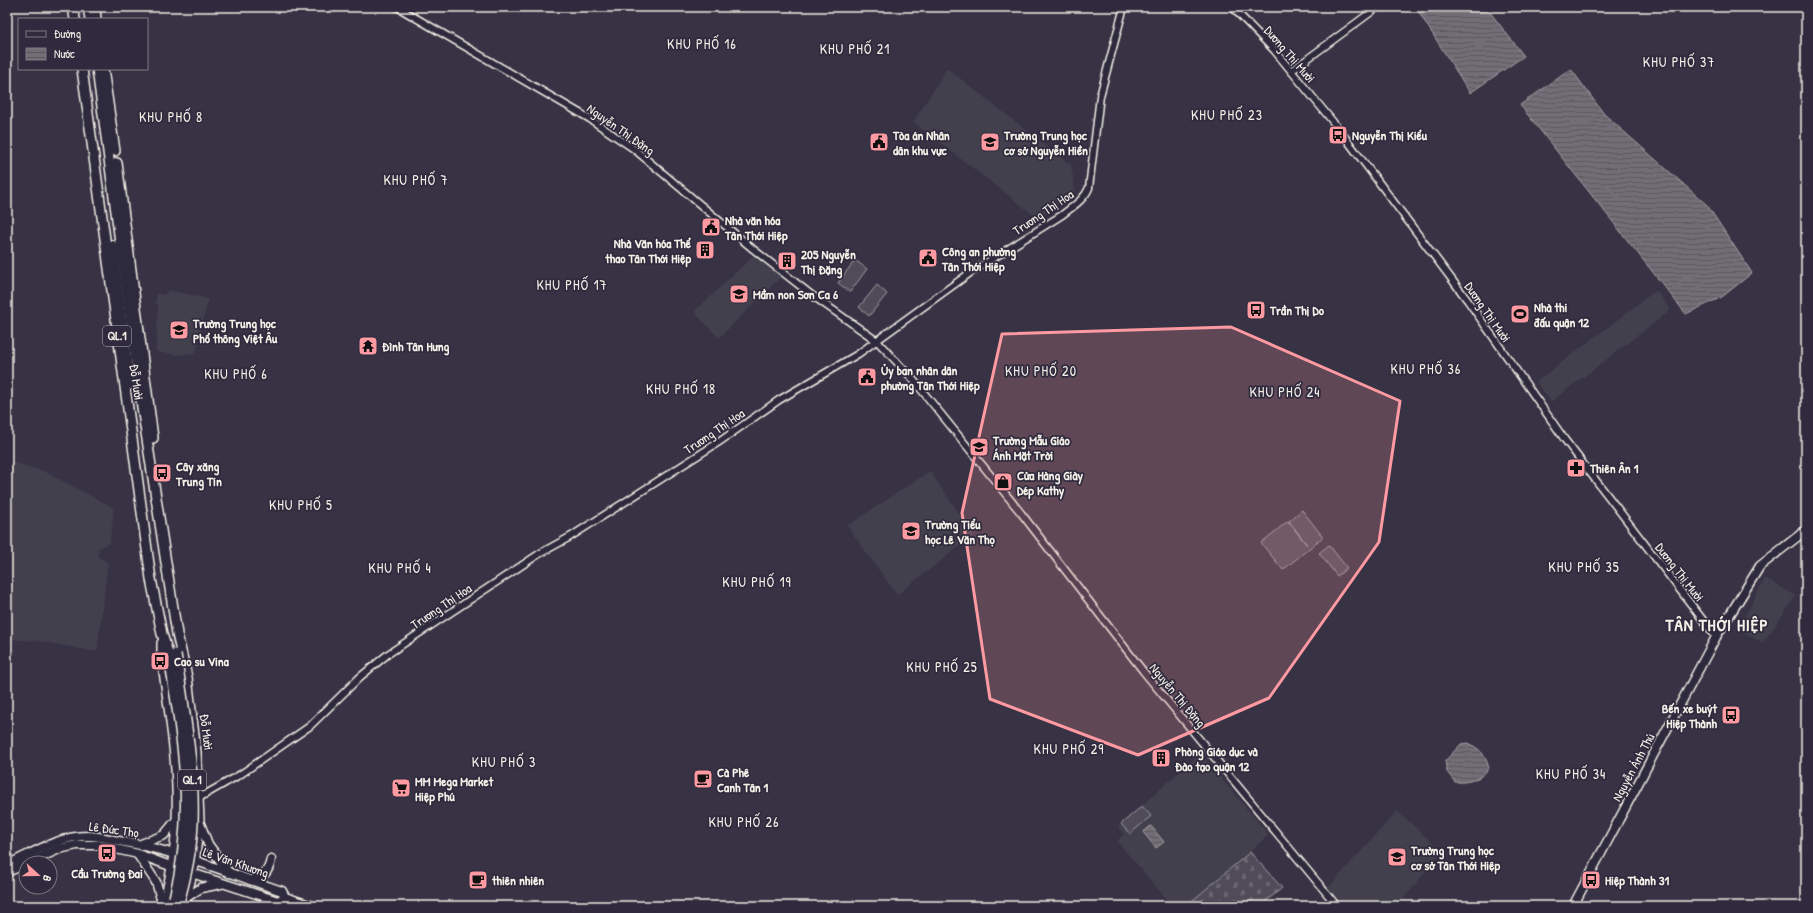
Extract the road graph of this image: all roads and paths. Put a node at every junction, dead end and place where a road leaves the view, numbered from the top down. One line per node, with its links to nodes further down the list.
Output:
1 (73, 7): 9 (highway)
2 (79, 7): 10 (highway)
3 (88, 7): 11 (highway)
4 (95, 7): 12 (highway)
5 (397, 7): 18 (street, Nguyễn Thị Đặng)
6 (1124, 7): 18 (street, Trương Thị Hoa)
7 (1232, 7): 17 (street, Dương Thị Mười)
8 (1378, 7): 17 (street)
9 (75, 18)
10 (81, 18)
11 (90, 18)
12 (96, 18)
13 (82, 70): 19 (highway, Đỗ Mười / QL.1)
14 (88, 70): 19 (highway, Đỗ Mười / QL.1)
15 (97, 70): 21 (highway, Đỗ Mười / QL.1)
16 (103, 70): 21 (highway, Đỗ Mười / QL.1)
17 (1291, 71): 24 (street, Dương Thị Mười)
18 (877, 342): 26 (street, Trương Thị Hoa); 53 (street, Nguyễn Thị Đặng)
19 (132, 421): 22 (highway, Đỗ Mười / QL.1)
20 (1806, 530): 24 (main road, Nguyễn Ảnh Thủ)
21 (168, 578): 23 (highway, Đỗ Mười / QL.1)
22 (162, 634): 25 (highway, Đỗ Mười / QL.1); 27 (highway, Đỗ Mười / QL.1)
23 (176, 634): 25 (highway, Đỗ Mười / QL.1); 26 (highway, Đỗ Mười / QL.1)
24 (1716, 637): 54 (main road, Nguyễn Ảnh Thủ)
25 (173, 655): 50 (highway, QL.1, bridge); 51 (highway, QL.1, bridge)
26 (199, 798): 28 (highway, Đỗ Mười / QL.1)
27 (178, 817): 29 (highway, Đỗ Mười / QL.1); 32 (main road)
28 (199, 820): 31 (highway, Đỗ Mười / QL.1); 42 (main road)
29 (176, 840): 31 (highway); 34 (highway, Đỗ Mười / QL.1)
30 (77, 841): 32 (main road, Lê Đức Thọ); 33 (main road, Lê Đức Thọ); 35 (main road, Lê Đức Thọ); 38 (main road, Lê Đức Thọ)
31 (197, 843): 37 (highway, Đỗ Mười / QL.1)
32 (141, 844): 34 (main road, Lê Đức Thọ)
33 (138, 854): 40 (main road, Lê Đức Thọ); 49 (main road)
34 (175, 854): 37 (main road, Lê Văn Khương); 40 (highway, Đỗ Mười / QL.1)
35 (47, 855)
36 (270, 859): 44 (main road)
37 (194, 860): 42 (main road, Lê Văn Khương); 43 (highway, Đỗ Mười / QL.1)
38 (7, 865)
39 (18, 867): 41 (main road, Lê Đức Thọ)
40 (173, 867): 43 (main road, Lê Văn Khương); 46 (highway, Đỗ Mười / QL.1)
41 (7, 872)
42 (230, 873): 44 (main road, Lê Văn Khương)
43 (192, 874): 45 (main road, Lê Văn Khương); 48 (highway, Đỗ Mười / QL.1)
44 (249, 880): 47 (main road, Lê Văn Khương)
45 (224, 884): 47 (main road, Lê Văn Khương); 48 (main road)
46 (169, 885): 48 (highway); 49 (highway, Đỗ Mười / QL.1)
47 (285, 897): 52 (main road, Lê Văn Khương)
48 (187, 898)
49 (163, 906)
50 (172, 906)
51 (178, 906)
52 (312, 906)
53 (1337, 906)
54 (1574, 906)

